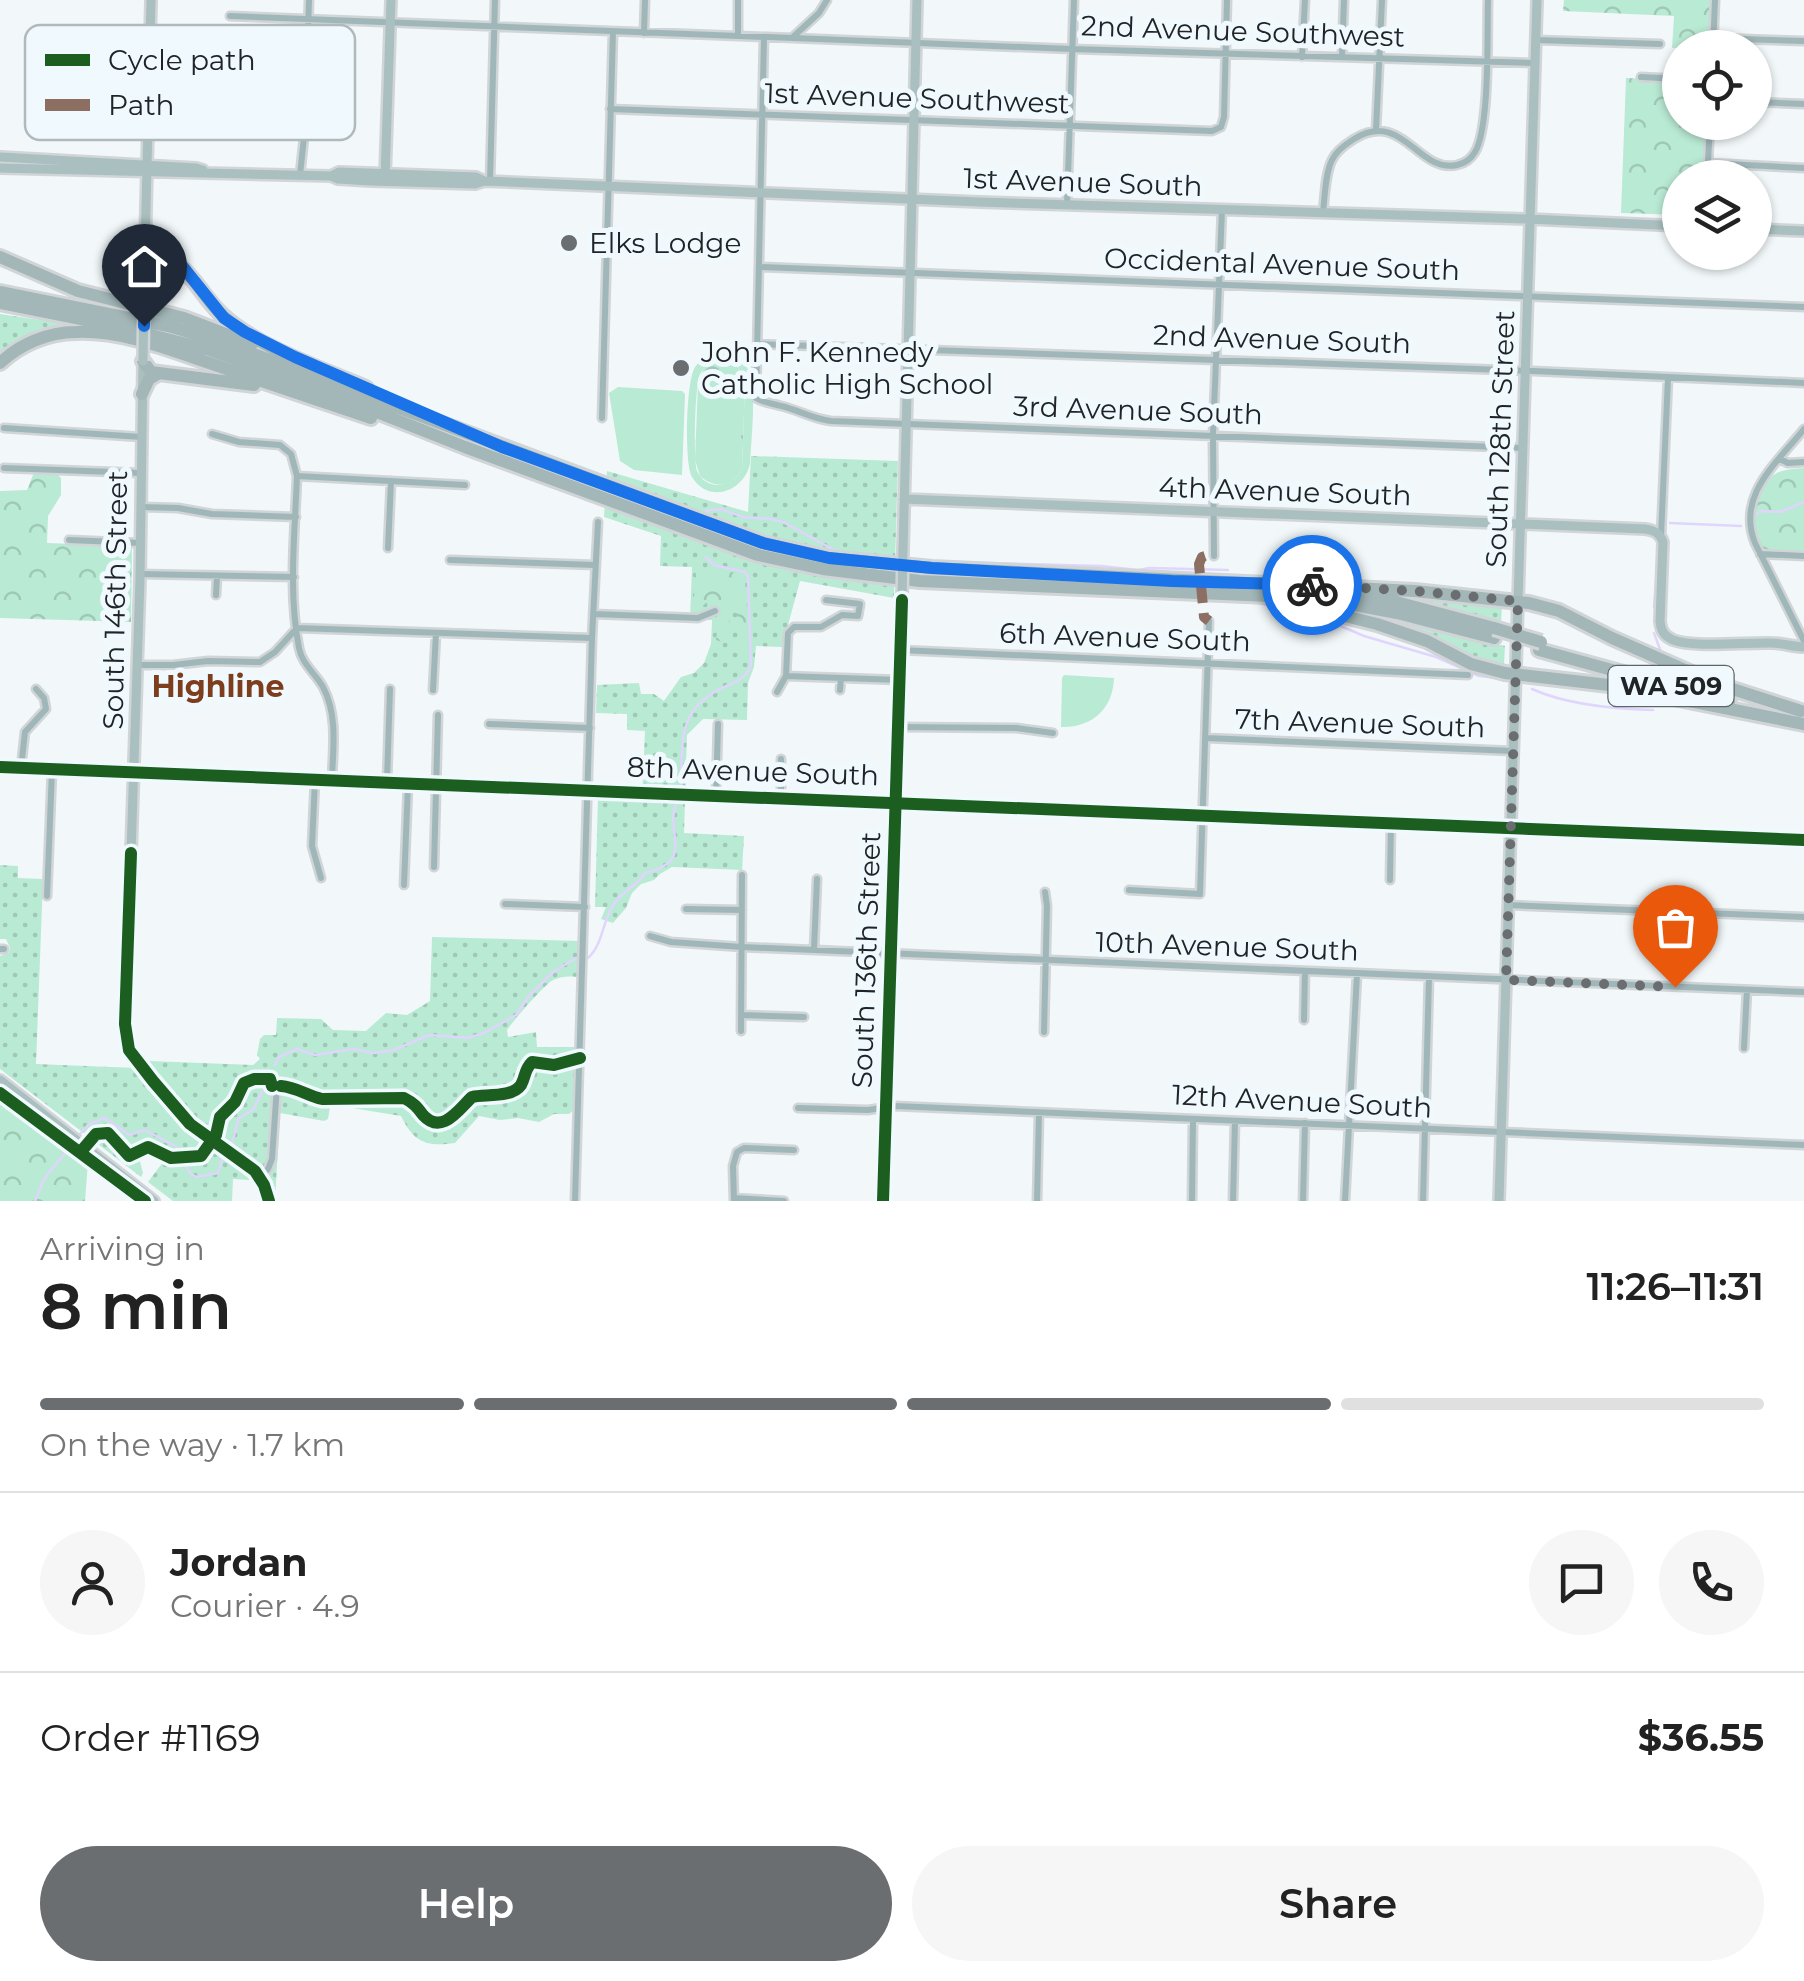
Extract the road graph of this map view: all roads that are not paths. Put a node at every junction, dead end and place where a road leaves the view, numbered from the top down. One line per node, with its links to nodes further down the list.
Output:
1 (151, 0): 20 (street, South 146th Street)
2 (309, 0): 18 (street)
3 (391, 0): 19 (street)
4 (495, 0): 22 (street)
5 (645, 0): 25 (street)
6 (738, 0): 26 (street)
7 (827, 0): 28 (street)
8 (918, 0): 32 (street, South 136th Street)
9 (1074, 0): 34 (street)
10 (1227, 0): 35 (street)
11 (1304, 0): 36 (street)
12 (1344, 0): 37 (street)
13 (1382, 0): 38 (street)
14 (1488, 0): 39 (street)
15 (1538, 0): 29 (street, South 128th Street)
16 (1715, 0): 23 (street)
17 (230, 16): 18 (street, 2nd Avenue Southwest)
18 (309, 21): 19 (street, 2nd Avenue Southwest); 21 (street)
19 (390, 24): 22 (street, 2nd Avenue Southwest); 58 (street)
20 (150, 25)
21 (309, 25)
22 (494, 27): 24 (street, 2nd Avenue Southwest); 59 (street)
23 (1714, 30)
24 (613, 32): 25 (street, 2nd Avenue Southwest); 45 (street)
25 (644, 33): 26 (street, 2nd Avenue Southwest)
26 (738, 36): 27 (street, 2nd Avenue Southwest)
27 (764, 37): 28 (street, 2nd Avenue Southwest); 46 (street)
28 (792, 38): 32 (street, 2nd Avenue Southwest)
29 (1536, 40): 33 (street); 40 (street, South 128th Street)
30 (1772, 40): 31 (street)
31 (1804, 41)
32 (916, 43): 34 (street, 2nd Avenue Southwest); 47 (street, South 136th Street)
33 (1660, 44)
34 (1072, 49): 35 (street, 2nd Avenue Southwest); 48 (street)
35 (1226, 53): 36 (street, 2nd Avenue Southwest); 48 (street, 1st Avenue Southwest)
36 (1302, 56): 37 (street, 2nd Avenue Southwest)
37 (1342, 58): 38 (street, 2nd Avenue Southwest)
38 (1380, 58): 39 (street, 2nd Avenue Southwest); 49 (street)
39 (1486, 60): 40 (street, 2nd Avenue Southwest); 49 (street)
40 (1535, 63): 66 (street, South 128th Street)
41 (1642, 77): 42 (street)
42 (1662, 78)
43 (1772, 103): 44 (street)
44 (1804, 104)
45 (610, 109): 46 (street, 1st Avenue Southwest); 60 (street)
46 (761, 114): 47 (street, 1st Avenue Southwest); 61 (street)
47 (915, 120): 48 (street, 1st Avenue Southwest); 62 (street, South 136th Street)
48 (1070, 126): 63 (street)
49 (1376, 130): 65 (street)
50 (148, 140): 56 (street, South 146th Street)
51 (304, 140): 57 (street)
52 (1709, 140): 55 (street)
53 (0, 158): 56 (street, 1st Avenue South)
54 (0, 168): 56 (street, 1st Avenue South)
55 (1804, 168)
56 (147, 169): 57 (street, 1st Avenue South); 70 (street, South 146th Street)
57 (300, 175): 58 (street, 1st Avenue South)
58 (385, 178): 59 (street, 1st Avenue South)
59 (487, 181): 60 (street, 1st Avenue South)
60 (608, 186): 61 (street, 1st Avenue South); 91 (street)
61 (760, 192): 62 (street, 1st Avenue South); 72 (street)
62 (914, 197): 63 (street, 1st Avenue South); 73 (street, South 136th Street)
63 (1067, 205): 64 (street, 1st Avenue South)
64 (1222, 209): 65 (street, 1st Avenue South); 74 (street)
65 (1323, 212): 66 (street, 1st Avenue South)
66 (1529, 219): 67 (street, 1st Avenue South); 76 (street, South 128th Street)
67 (1662, 225)
68 (1772, 230): 69 (street)
69 (1804, 231)
70 (146, 253): 82 (street, South 146th Street, bridge); 84 (highway)
71 (0, 257): 84 (highway)
72 (759, 268): 73 (street, Occidental Avenue South); 79 (street)
73 (911, 273): 74 (street, Occidental Avenue South); 80 (street, South 136th Street)
74 (1219, 283): 76 (street, Occidental Avenue South); 81 (street)
75 (0, 292): 99 (highway, WA 509)
76 (1527, 295): 78 (street, Occidental Avenue South); 85 (street, South 128th Street)
77 (0, 304): 98 (highway, WA 509)
78 (1804, 306)
79 (758, 344): 80 (street, 2nd Avenue South); 92 (street, 3rd Avenue South)
80 (909, 348): 81 (street, 2nd Avenue South); 92 (street, South 136th Street)
81 (1216, 360): 85 (street, 2nd Avenue South); 96 (street)
82 (143, 361): 86 (highway); 89 (street, South 146th Street)
83 (0, 364): 90 (highway)
84 (314, 366): 99 (highway)
85 (1524, 371): 87 (street, 2nd Avenue South); 100 (street, South 128th Street)
86 (159, 373): 89 (highway); 90 (highway)
87 (1668, 378): 88 (street, 2nd Avenue South); 114 (street)
88 (1804, 383)
89 (142, 394): 97 (street, South 146th Street)
90 (305, 396): 98 (highway)
91 (602, 418)
92 (906, 424): 96 (street, 3rd Avenue South); 108 (street, South 136th Street)
93 (4, 428): 97 (street)
94 (1804, 430): 101 (street)
95 (212, 434): 105 (street)
96 (1213, 435): 100 (street, 3rd Avenue South); 110 (street)
97 (142, 437): 104 (street, South 146th Street)
98 (465, 447): 126 (highway, WA 509)
99 (502, 447): 126 (highway, WA 509)
100 (1522, 448): 113 (street, South 128th Street)
101 (1780, 459): 102 (street); 118 (street)
102 (1804, 462)
103 (4, 468): 104 (street)
104 (141, 472): 109 (street, South 146th Street)
105 (297, 476): 106 (street); 111 (street)
106 (390, 481): 107 (street); 117 (street)
107 (465, 485)
108 (904, 499): 110 (street, 4th Avenue South); 137 (street, South 136th Street, bridge)
109 (141, 507): 111 (street); 116 (street, South 146th Street)
110 (1213, 511): 113 (street, 4th Avenue South); 119 (street)
111 (296, 517): 125 (street)
112 (598, 522): 122 (street)
113 (1520, 523): 114 (street, 4th Avenue South); 129 (street, South 128th Street)
114 (1661, 536): 136 (street)
115 (69, 540): 116 (street)
116 (140, 542): 123 (street, South 146th Street)
117 (388, 548)
118 (1760, 554): 120 (street); 136 (street)
119 (1214, 556)
120 (1804, 556)
121 (450, 560): 122 (street)
122 (595, 566): 131 (street)
123 (140, 574): 124 (street); 139 (street, South 146th Street)
124 (217, 576): 125 (street); 127 (street)
125 (294, 578): 133 (street)
126 (1267, 590): 129 (highway); 141 (highway); 151 (highway, WA 509)
127 (216, 595)
128 (826, 600): 142 (street)
129 (1518, 601): 141 (street, South 128th Street); 151 (highway)
130 (715, 611): 131 (street)
131 (594, 614): 135 (street)
132 (1209, 621): 138 (street)
133 (297, 628): 134 (street); 139 (street); 165 (street)
134 (436, 633): 135 (street); 147 (street)
135 (592, 638): 155 (street)
136 (1804, 644)
137 (900, 650): 138 (street, 6th Avenue South); 144 (street, South 136th Street)
138 (1208, 663): 140 (street, 6th Avenue South); 157 (street)
139 (136, 665): 163 (street, South 146th Street)
140 (1468, 675)
141 (1516, 675): 151 (highway); 158 (street, South 128th Street)
142 (786, 676): 143 (street); 149 (street)
143 (840, 678): 144 (street); 148 (street)
144 (900, 680): 154 (street, South 136th Street)
145 (36, 689): 161 (street)
146 (390, 689): 166 (street)
147 (433, 690)
148 (840, 690)
149 (777, 692)
150 (438, 715): 168 (street)
151 (1803, 717)
152 (489, 724): 155 (street)
153 (718, 724): 170 (street)
154 (899, 727): 156 (street); 172 (street, South 136th Street)
155 (590, 728): 169 (street)
156 (1054, 733)
157 (1206, 738): 158 (street, 7th Avenue South); 173 (street)
158 (1513, 752): 175 (street, South 128th Street)
159 (781, 759): 171 (street)
160 (0, 767): 161 (street, 8th Avenue South)
161 (21, 768): 162 (street, 8th Avenue South)
162 (52, 770): 163 (street, 8th Avenue South); 185 (street)
163 (134, 773): 164 (street, 8th Avenue South); 222 (street, South 146th Street)
164 (316, 779): 165 (street, 8th Avenue South); 179 (street)
165 (332, 779): 166 (street, 8th Avenue South)
166 (387, 782): 167 (street, 8th Avenue South)
167 (408, 782): 168 (street, 8th Avenue South); 182 (street)
168 (437, 784): 169 (street, 8th Avenue South); 177 (street)
169 (588, 790): 170 (street, 8th Avenue South); 188 (street)
170 (716, 794): 171 (street, 8th Avenue South)
171 (781, 797): 172 (street, 8th Avenue South)
172 (896, 802): 173 (street, 8th Avenue South); 195 (street, South 136th Street)
173 (1203, 815): 174 (street, 8th Avenue South); 183 (street)
174 (1392, 822): 175 (street, 8th Avenue South); 181 (street)
175 (1510, 828): 176 (street, 8th Avenue South); 187 (street, South 128th Street)
176 (1804, 840)
177 (434, 868)
178 (742, 874): 190 (street)
179 (321, 878)
180 (818, 879): 194 (street)
181 (1390, 880)
182 (404, 885)
183 (1129, 890)
184 (1045, 892): 196 (street)
185 (48, 896)
186 (505, 904): 188 (street)
187 (1508, 906): 191 (street); 200 (street, South 128th Street)
188 (585, 907): 226 (street)
189 (686, 908): 190 (street)
190 (742, 910): 193 (street)
191 (1804, 917)
192 (650, 936): 193 (street, 10th Avenue South)
193 (742, 947): 194 (street, 10th Avenue South); 203 (street)
194 (814, 950): 195 (street, 10th Avenue South)
195 (891, 953): 196 (street, 10th Avenue South); 212 (street, South 136th Street)
196 (1046, 960): 197 (street, 10th Avenue South); 207 (street)
197 (1305, 972): 198 (street, 10th Avenue South); 205 (street)
198 (1356, 974): 199 (street, 10th Avenue South); 217 (street)
199 (1429, 977): 200 (street, 10th Avenue South); 218 (street)
200 (1506, 980): 201 (street, 10th Avenue South); 219 (street, South 128th Street)
201 (1747, 990): 202 (street, 10th Avenue South); 208 (street)
202 (1804, 992)
203 (741, 1016): 204 (street); 206 (street)
204 (804, 1018)
205 (1304, 1020)
206 (741, 1031)
207 (1044, 1032)
208 (1744, 1048)
209 (0, 1080): 224 (street)
210 (277, 1086): 222 (street)
211 (798, 1108): 212 (street, 12th Avenue South)
212 (886, 1108): 213 (street, 12th Avenue South); 228 (street, South 136th Street)
213 (1040, 1112): 214 (street, 12th Avenue South); 229 (street)
214 (1193, 1119): 215 (street, 12th Avenue South); 230 (street)
215 (1235, 1120): 216 (street, 12th Avenue South); 231 (street)
216 (1305, 1124): 217 (street, 12th Avenue South); 232 (street)
217 (1348, 1126): 218 (street, 12th Avenue South); 233 (street)
218 (1425, 1129): 219 (street, 12th Avenue South); 234 (street)
219 (1502, 1133): 220 (street, 12th Avenue South); 235 (street, South 128th Street)
220 (1804, 1145)
221 (794, 1150): 223 (street)
222 (260, 1176): 225 (street)
223 (734, 1200): 227 (street)
224 (154, 1201)
225 (269, 1201)
226 (576, 1201)
227 (784, 1201)
228 (884, 1201)
229 (1037, 1201)
230 (1192, 1201)
231 (1233, 1201)
232 (1303, 1201)
233 (1345, 1201)
234 (1423, 1201)
235 (1499, 1201)

